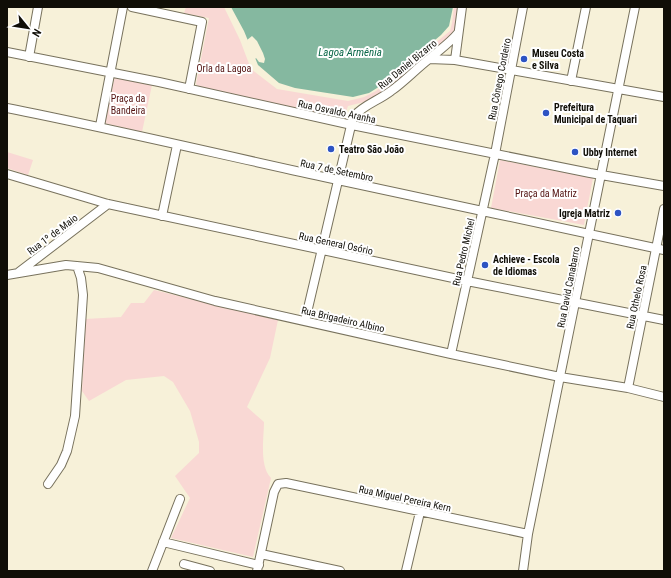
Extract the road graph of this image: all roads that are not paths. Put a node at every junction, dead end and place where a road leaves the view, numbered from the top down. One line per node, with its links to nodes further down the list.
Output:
1 (38, 7): 10 (street)
2 (123, 7): 14 (street)
3 (132, 7): 17 (street)
4 (462, 7): 8 (street)
5 (523, 7): 13 (street, Rua Cônego Cordeiro)
6 (586, 7): 15 (street)
7 (635, 7): 16 (street, Rua David Canabarro)
8 (458, 33): 11 (street, Rua Daniel Bizarro); 12 (street)
9 (7, 52): 10 (street, Rua Osvaldo Aranha)
10 (30, 57): 14 (street, Rua Osvaldo Aranha)
11 (429, 58): 12 (street); 20 (street, Rua Daniel Bizarro)
12 (456, 60): 13 (street)
13 (511, 70): 15 (street); 23 (street, Rua Cônego Cordeiro)
14 (110, 73): 17 (street, Rua Osvaldo Aranha); 21 (street)
15 (571, 81): 16 (street)
16 (618, 88): 18 (street); 25 (street, Rua David Canabarro)
17 (189, 89): 20 (street, Rua Osvaldo Aranha)
18 (664, 98)
19 (7, 108): 21 (street, Rua 7 de Setembro)
20 (352, 125): 23 (street, Rua Osvaldo Aranha); 26 (street, Rua Daniel Bizarro)
21 (100, 126): 22 (street, Rua 7 de Setembro)
22 (177, 145): 26 (street, Rua 7 de Setembro); 31 (street)
23 (495, 154): 25 (street, Rua Osvaldo Aranha); 30 (street, Rua Pedro Michel)
24 (7, 174): 28 (street, Rua General Osório)
25 (600, 175): 27 (street, Rua Osvaldo Aranha); 32 (street, Rua David Canabarro)
26 (338, 180): 30 (street, Rua 7 de Setembro); 34 (street, Rua Daniel Bizarro)
27 (664, 186)
28 (108, 204): 31 (street, Rua General Osório); 36 (street, Rua 1º de Maio)
29 (664, 210): 33 (street, Rua Othelo Rosa)
30 (482, 211): 32 (street, Rua 7 de Setembro); 38 (street, Rua Pedro Michel)
31 (162, 216): 34 (street, Rua General Osório)
32 (588, 233): 33 (street, Rua 7 de Setembro); 39 (street, Rua David Canabarro)
33 (660, 249): 40 (street, Rua Othelo Rosa)
34 (322, 250): 38 (street, Rua General Osório); 42 (street, Rua Daniel Bizarro)
35 (77, 266): 36 (street, Rua Brigadeiro Albino); 42 (street, Rua Brigadeiro Albino); 47 (street)
36 (18, 273): 37 (street, Rua 1º de Maio)
37 (7, 275)
38 (467, 282): 39 (street, Rua General Osório); 43 (street, Rua Pedro Michel)
39 (575, 302): 40 (street, Rua General Osório); 44 (street, Rua David Canabarro)
40 (643, 316): 41 (street, Rua General Osório); 45 (street, Rua Othelo Rosa)
41 (664, 320)
42 (305, 321): 43 (street, Rua Brigadeiro Albino)
43 (451, 354): 44 (street, Rua Brigadeiro Albino)
44 (560, 377): 45 (street, Rua Brigadeiro Albino); 50 (street, Rua David Canabarro)
45 (628, 388): 46 (street, Rua Brigadeiro Albino)
46 (664, 397)
47 (48, 484)
48 (180, 498): 51 (street)
49 (420, 512): 50 (street, Rua Miguel Pereira Kern); 52 (street, Rua Miguel Pereira Kern); 58 (street)
50 (528, 534): 59 (street, Rua David Canabarro)
51 (163, 542): 54 (street); 56 (street)
52 (261, 554): 54 (street); 57 (street)
53 (184, 564): 55 (street)
54 (258, 568)
55 (205, 570)
56 (152, 571)
57 (340, 571)
58 (406, 571)
59 (523, 571)

